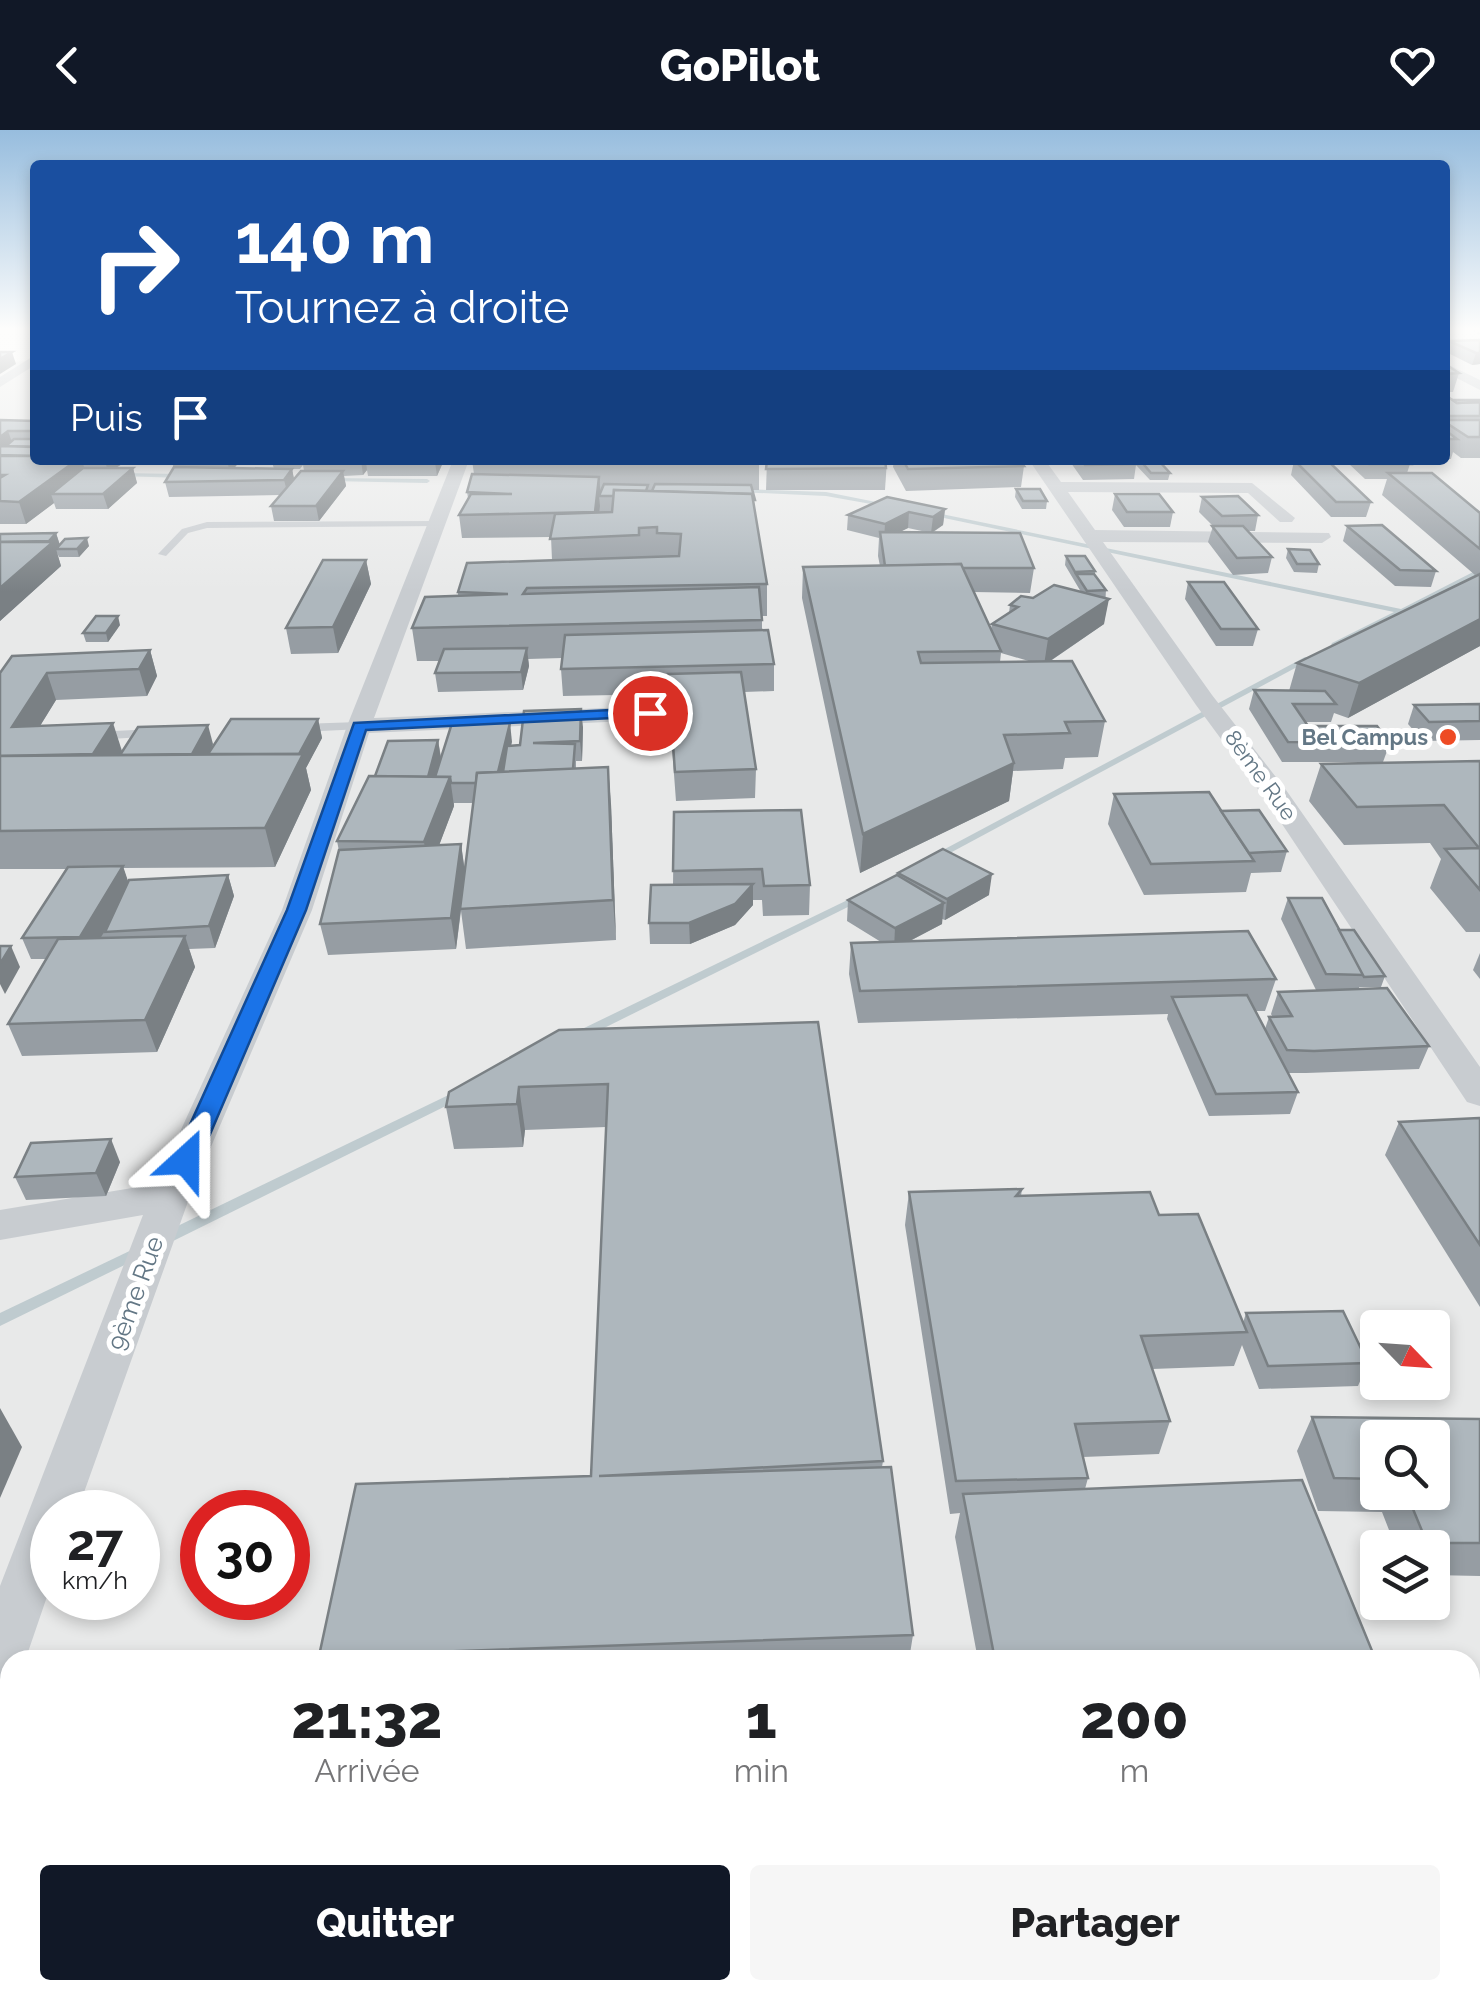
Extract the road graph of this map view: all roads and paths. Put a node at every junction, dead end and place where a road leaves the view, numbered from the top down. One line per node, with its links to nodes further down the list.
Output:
1 (459, 465): 5 (street, 9ème Rue)
2 (1041, 465): 3 (street, 8ème Rue)
3 (1056, 487): 4 (street); 7 (street, 8ème Rue)
4 (1286, 518)
5 (436, 524): 8 (lane); 10 (street, 9ème Rue)
6 (1322, 536): 7 (street)
7 (1100, 549): 15 (street, 8ème Rue)
8 (163, 554)
9 (650, 713): 10 (street)
10 (359, 726): 11 (lane); 17 (street, 9ème Rue)
11 (280, 729)
12 (160, 733): 13 (lane)
13 (81, 736)
14 (1314, 795): 15 (street)
15 (1277, 796): 16 (street, 8ème Rue)
16 (1480, 1094)
17 (170, 1196): 18 (street); 19 (street, 9ème Rue)
18 (0, 1225)
19 (62, 1490)
20 (30, 1575): 21 (street, 9ème Rue)
21 (2, 1650)

